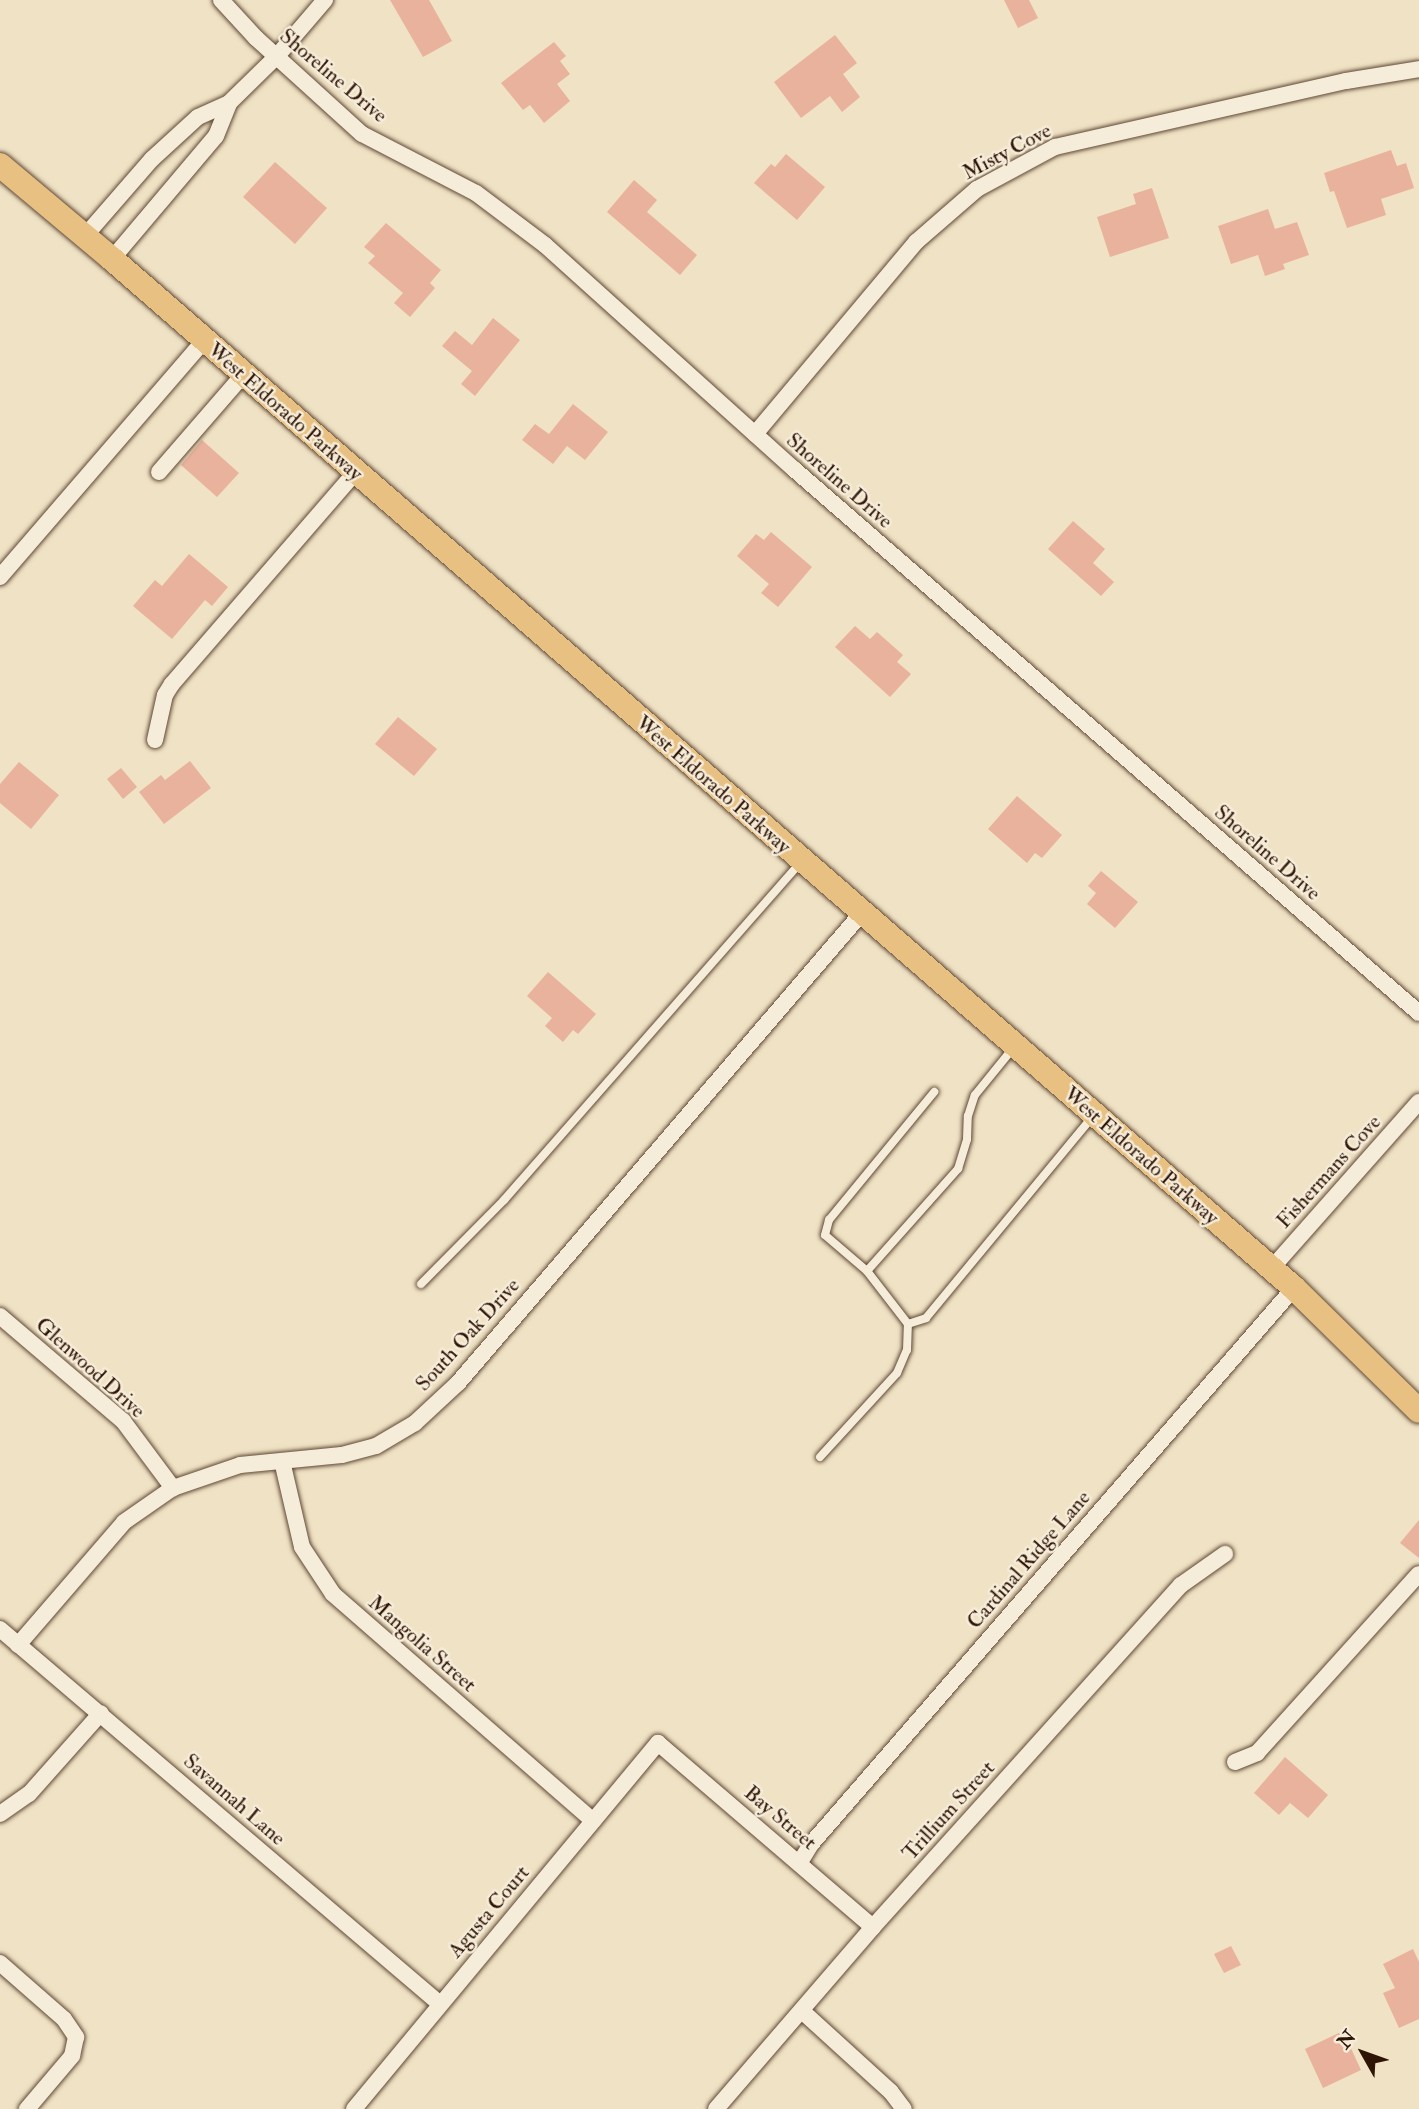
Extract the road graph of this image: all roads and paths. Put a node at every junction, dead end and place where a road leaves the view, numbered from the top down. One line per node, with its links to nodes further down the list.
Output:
1 (221, 0): 3 (street, Shoreline Drive)
2 (325, 0): 3 (street)
3 (277, 56): 5 (street); 11 (street, Shoreline Drive)
4 (1419, 69): 11 (street, Misty Cove)
5 (229, 103): 7 (street); 8 (street)
6 (0, 165): 7 (main road, West Eldorado Parkway)
7 (85, 236): 8 (main road, West Eldorado Parkway)
8 (112, 259): 9 (main road, West Eldorado Parkway)
9 (204, 341): 10 (main road, West Eldorado Parkway); 14 (street)
10 (243, 375): 12 (street); 13 (main road, West Eldorado Parkway)
11 (755, 434): 18 (street, Shoreline Drive)
12 (159, 471)
13 (355, 473): 15 (street); 16 (main road, West Eldorado Parkway)
14 (0, 577)
15 (155, 740)
16 (801, 862): 17 (main road, West Eldorado Parkway); 25 (lane)
17 (861, 914): 19 (main road, West Eldorado Parkway); 31 (street, South Oak Drive)
18 (1419, 1013)
19 (1014, 1047): 22 (main road, West Eldorado Parkway); 24 (lane)
20 (934, 1092): 24 (lane)
21 (1419, 1102): 23 (street, Fishermans Cove)
22 (1093, 1115): 23 (main road, West Eldorado Parkway); 28 (lane)
23 (1271, 1269): 26 (main road, West Eldorado Parkway)
24 (866, 1271): 28 (lane)
25 (421, 1284)
26 (1294, 1288): 29 (main road, West Eldorado Parkway); 42 (street, Cardinal Ridge Lane)
27 (0, 1316): 32 (street, Glenwood Drive)
28 (908, 1324): 30 (lane)
29 (1419, 1411)
30 (820, 1457)
31 (282, 1461): 32 (street, South Oak Drive); 41 (street, Mangolia Street)
32 (173, 1488): 36 (street, South Oak Drive)
33 (1225, 1554): 43 (street, Trillium Street)
34 (1419, 1574): 39 (street)
35 (0, 1629): 36 (street, Savannah Lane)
36 (18, 1644): 37 (street, Savannah Lane)
37 (101, 1713): 40 (street); 45 (street, Savannah Lane)
38 (658, 1743): 41 (street, Agusta Court); 42 (street, Bay Street)
39 (1236, 1762)
40 (0, 1814)
41 (593, 1821): 45 (street, Agusta Court)
42 (800, 1863): 43 (street, Bay Street)
43 (873, 1927): 46 (street, Trillium Street)
44 (0, 1963): 47 (street)
45 (440, 2004): 48 (street, Agusta Court)
46 (802, 2011): 49 (street, Trillium Street); 50 (street)
47 (27, 2109)
48 (354, 2109)
49 (716, 2109)
50 (904, 2109)

